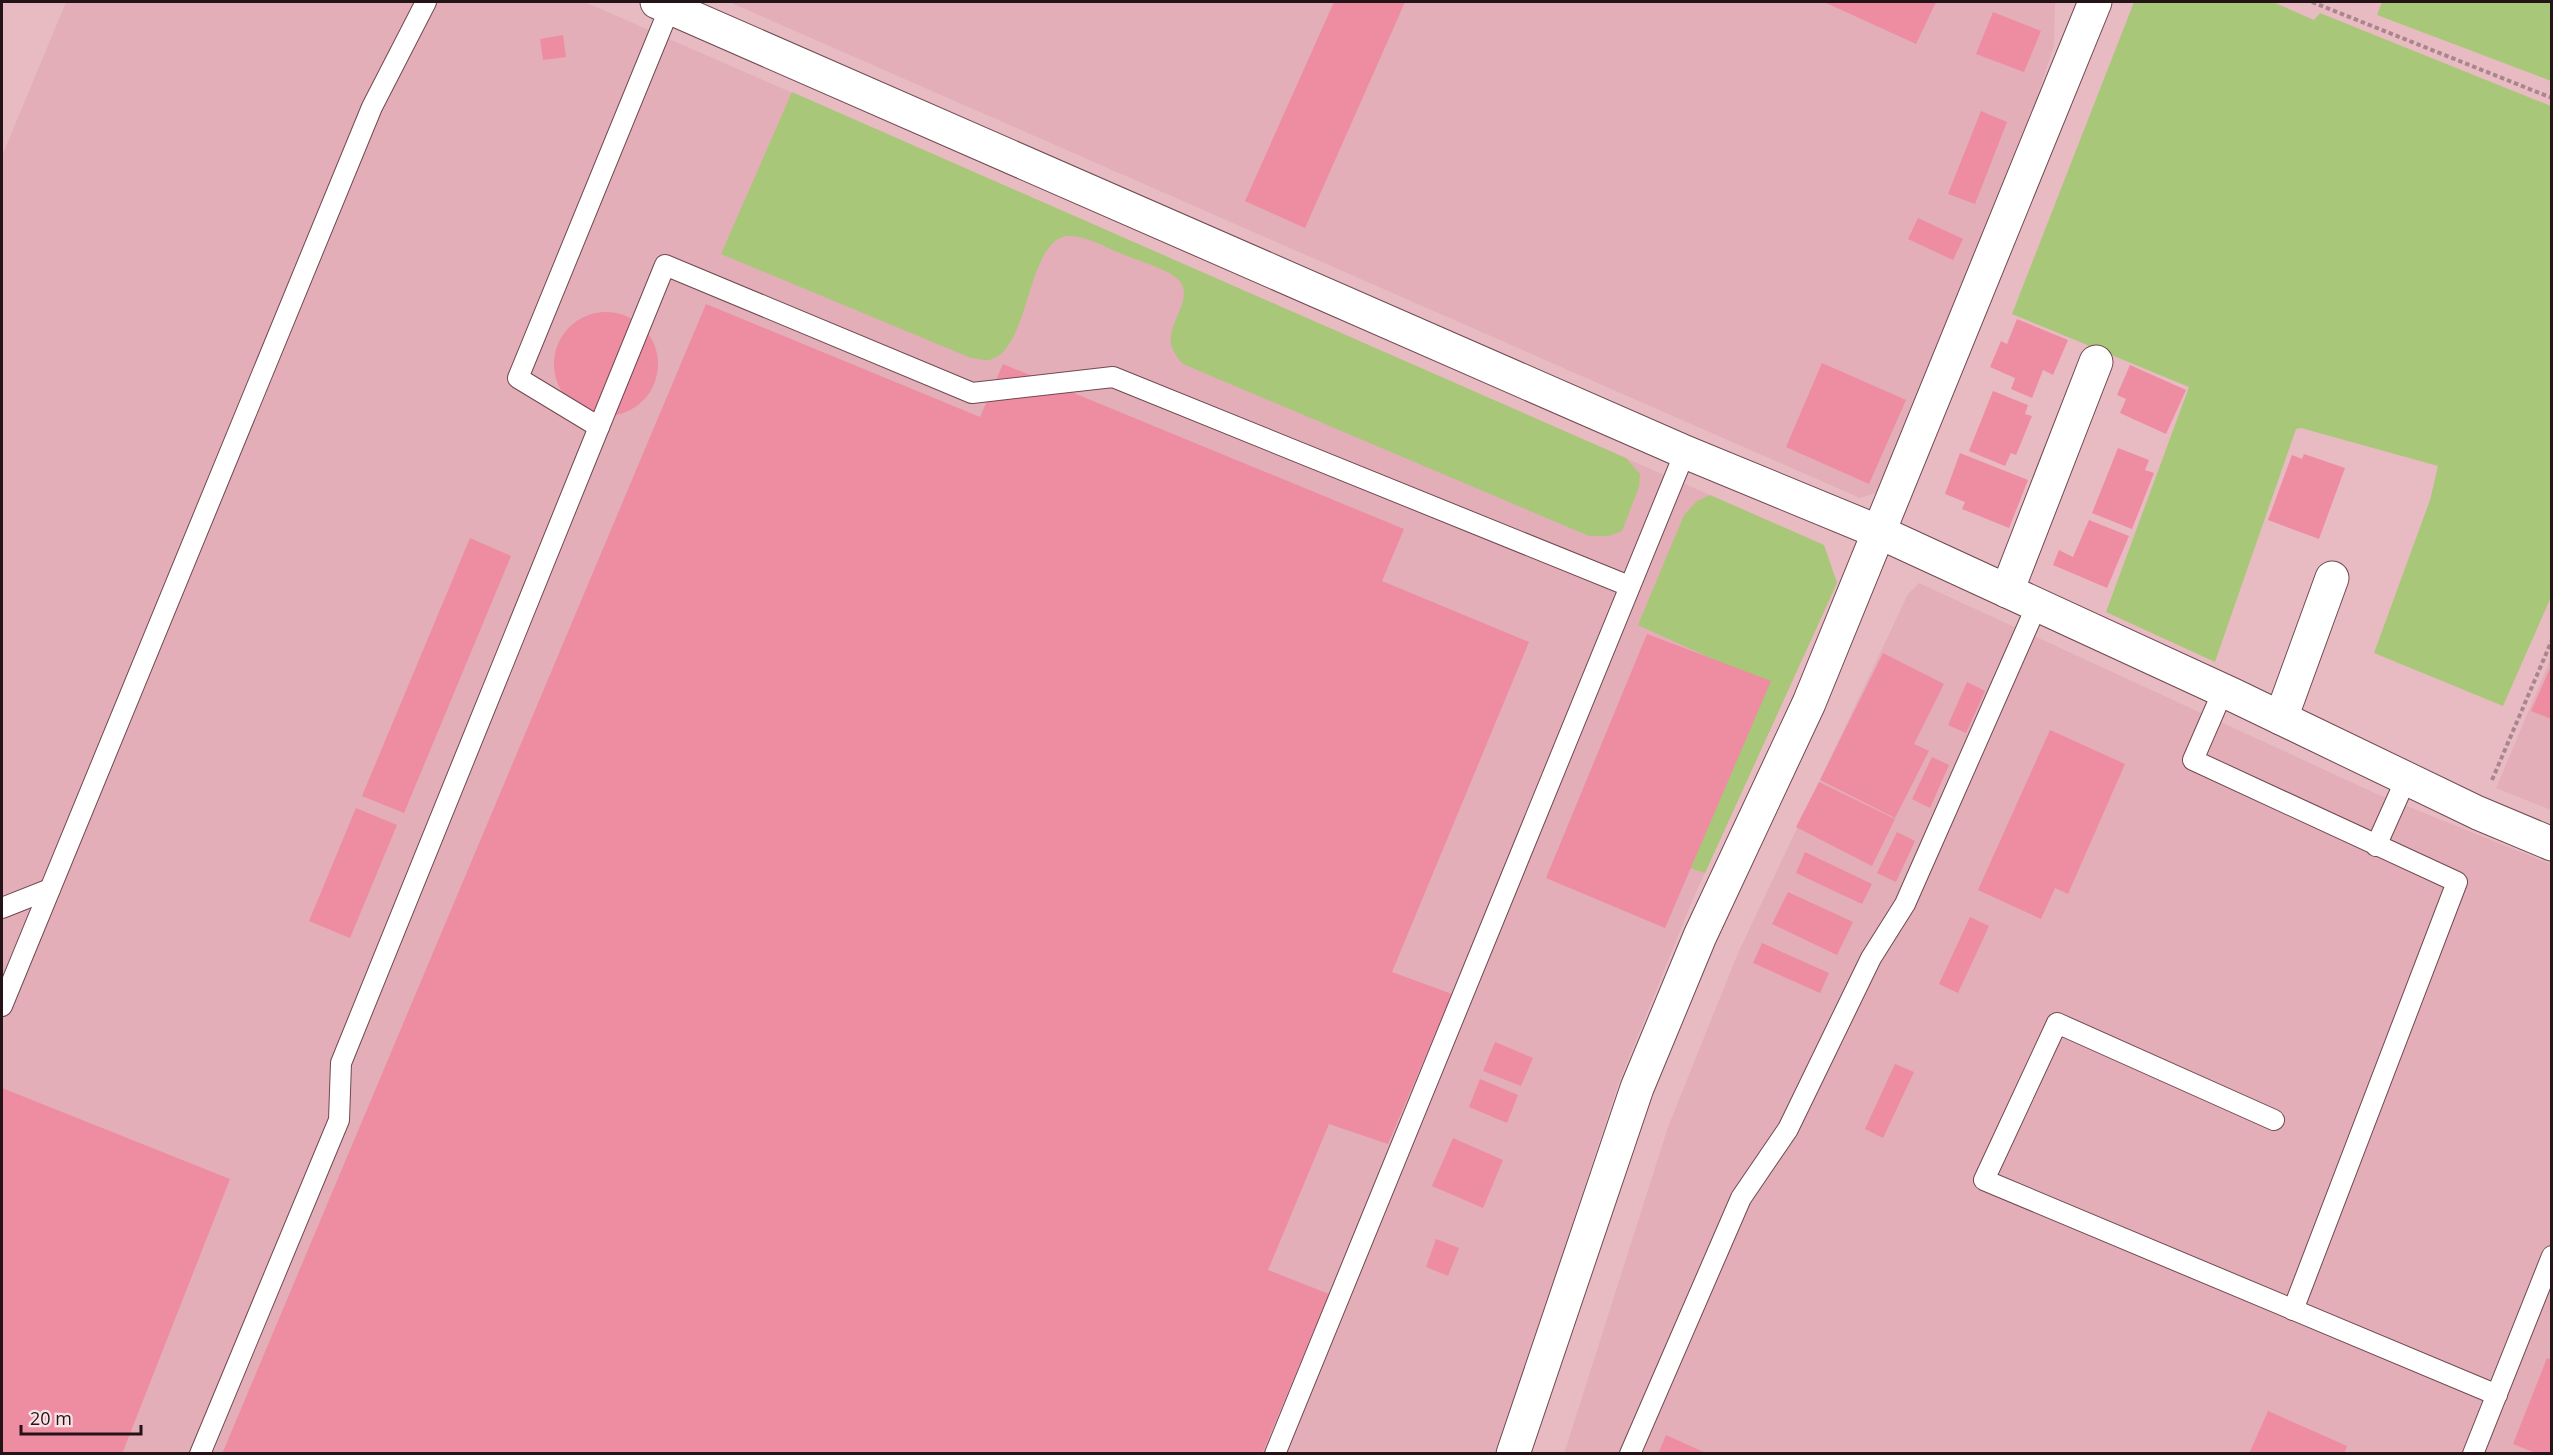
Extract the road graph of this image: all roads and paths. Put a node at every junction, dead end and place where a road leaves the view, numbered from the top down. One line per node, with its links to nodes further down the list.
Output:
1 (426, 2): 21 (lane)
2 (2095, 2): 9 (street)
3 (2312, 2): 5 (path)
4 (663, 4): 7 (lane); 8 (street)
5 (2552, 98)
6 (2096, 362): 12 (street)
7 (599, 427): 11 (lane); 28 (lane)
8 (1684, 452): 9 (street); 11 (lane)
9 (1879, 532): 12 (street); 30 (street)
10 (2332, 578): 16 (street)
11 (1629, 586): 29 (lane)
12 (2007, 591): 13 (street)
13 (2037, 605): 15 (street); 31 (lane)
14 (2552, 640): 18 (path)
15 (2223, 691): 16 (street); 20 (lane)
16 (2281, 718): 17 (street)
17 (2406, 779): 18 (street); 20 (lane)
18 (2478, 813): 19 (street)
19 (2552, 843)
20 (2376, 846): 26 (lane)
21 (50, 889): 22 (lane); 23 (lane)
22 (2, 909)
23 (2, 1006)
24 (2274, 1120): 26 (lane)
25 (2552, 1256): 27 (lane)
26 (2293, 1310): 27 (lane)
27 (2497, 1395): 32 (lane)
28 (200, 1454)
29 (1275, 1454)
30 (1513, 1454)
31 (1630, 1454)
32 (2473, 1454)

